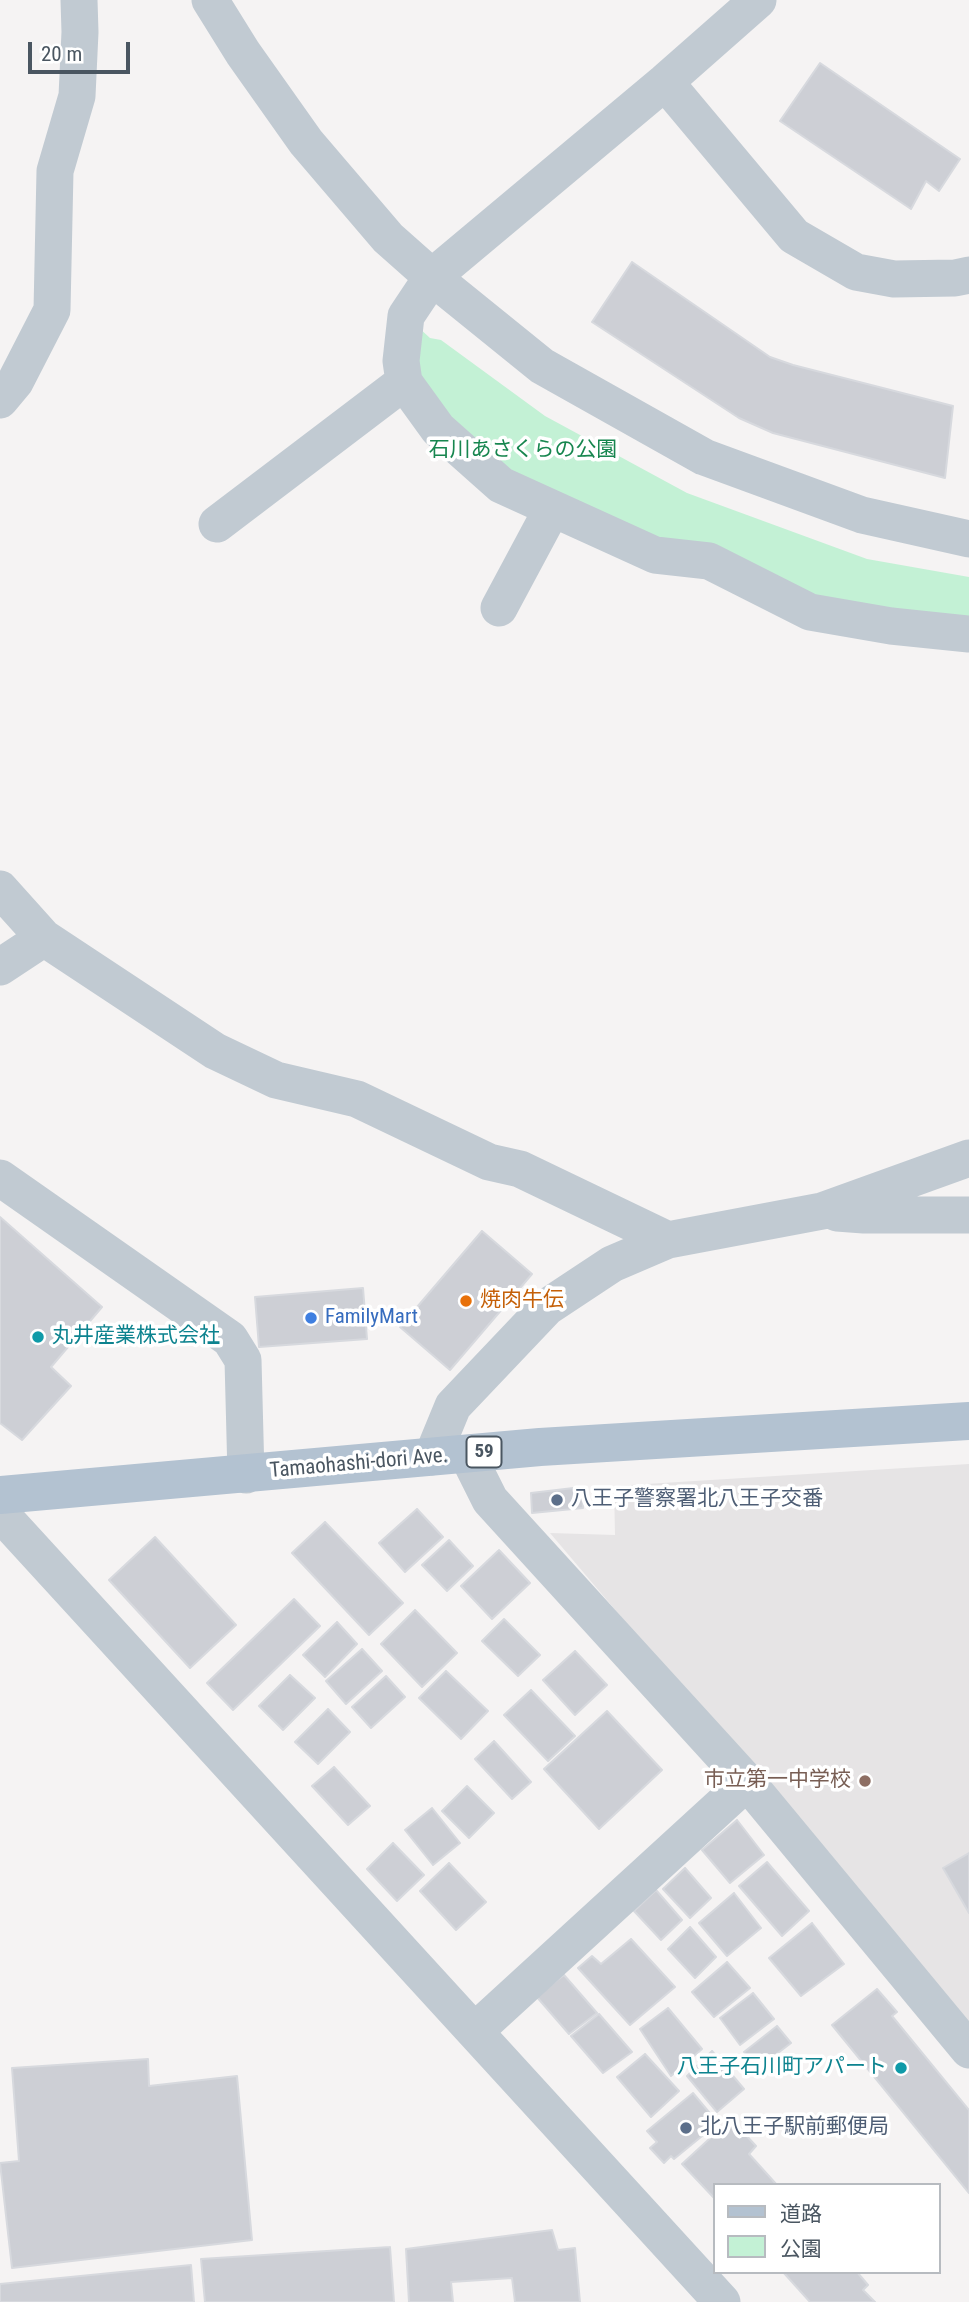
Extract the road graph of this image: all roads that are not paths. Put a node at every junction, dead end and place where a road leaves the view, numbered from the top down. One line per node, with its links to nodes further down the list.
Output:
1 (79, 0): 8 (street)
2 (210, 0): 6 (street)
3 (758, 0): 4 (street)
4 (665, 82): 5 (street); 6 (street)
5 (969, 275)
6 (432, 277): 7 (street); 11 (street)
7 (404, 382): 9 (street); 10 (street)
8 (0, 400)
9 (552, 509): 12 (street); 13 (street)
10 (217, 524)
11 (969, 539)
12 (499, 608)
13 (969, 634)
14 (0, 889): 15 (street)
15 (44, 939): 16 (street); 21 (street)
16 (0, 967)
17 (969, 1158): 19 (street)
18 (0, 1178): 24 (street)
19 (822, 1211): 20 (street); 21 (street)
20 (969, 1215)
21 (668, 1240): 23 (street)
22 (969, 1422): 23 (main road, Tamaohashi-dori Ave. / 59)
23 (450, 1455): 24 (main road, Tamaohashi-dori Ave. / 59); 27 (street)
24 (246, 1475): 25 (main road, Tamaohashi-dori Ave. / 59)
25 (0, 1495)
26 (0, 1513): 28 (street)
27 (747, 1782): 28 (street); 29 (street)
28 (475, 2031): 30 (street)
29 (969, 2050)
30 (722, 2302)

